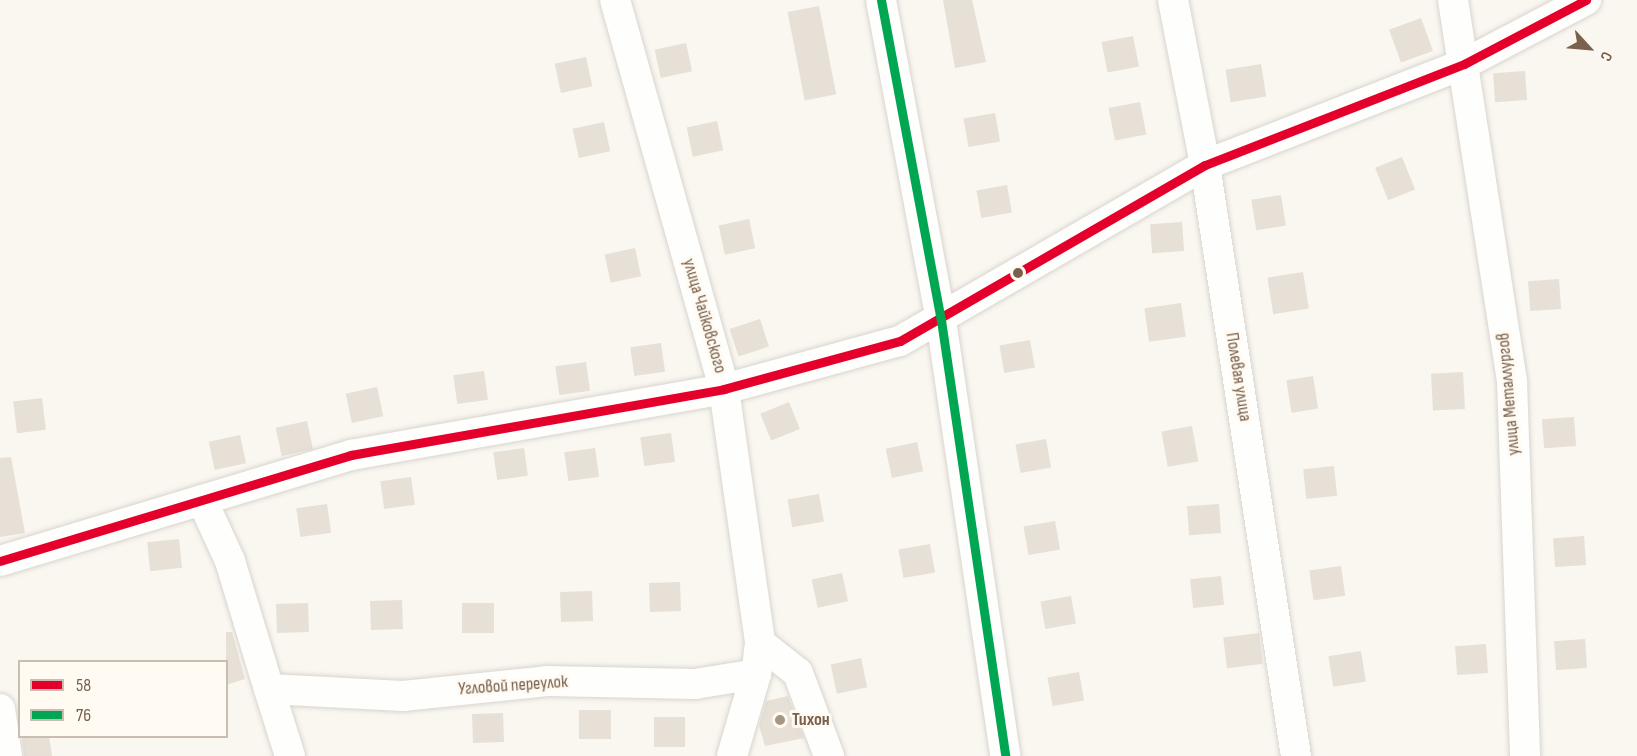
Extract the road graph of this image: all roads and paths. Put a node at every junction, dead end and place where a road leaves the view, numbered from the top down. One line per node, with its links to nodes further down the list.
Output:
1 (615, 0): 9 (street, улица Чайковского)
2 (881, 0): 8 (street)
3 (1173, 0): 7 (street, Полевая улица)
4 (1453, 0): 6 (street, улица Металлургов)
5 (1586, 0): 6 (street)
6 (1464, 64): 7 (street); 22 (street, улица Металлургов)
7 (1205, 165): 8 (street); 21 (street, Полевая улица)
8 (941, 320): 9 (street); 20 (street)
9 (724, 389): 10 (street); 12 (street, улица Чайковского)
10 (202, 500): 11 (street); 14 (street)
11 (0, 561)
12 (760, 644): 13 (street, улица Чайковского); 19 (street)
13 (756, 674): 14 (street, Угловой переулок); 18 (street, улица Чайковского)
14 (269, 689): 17 (street)
15 (0, 709): 16 (street)
16 (7, 756)
17 (290, 756)
18 (732, 756)
19 (829, 756)
20 (1005, 756)
21 (1296, 756)
22 (1525, 756)

